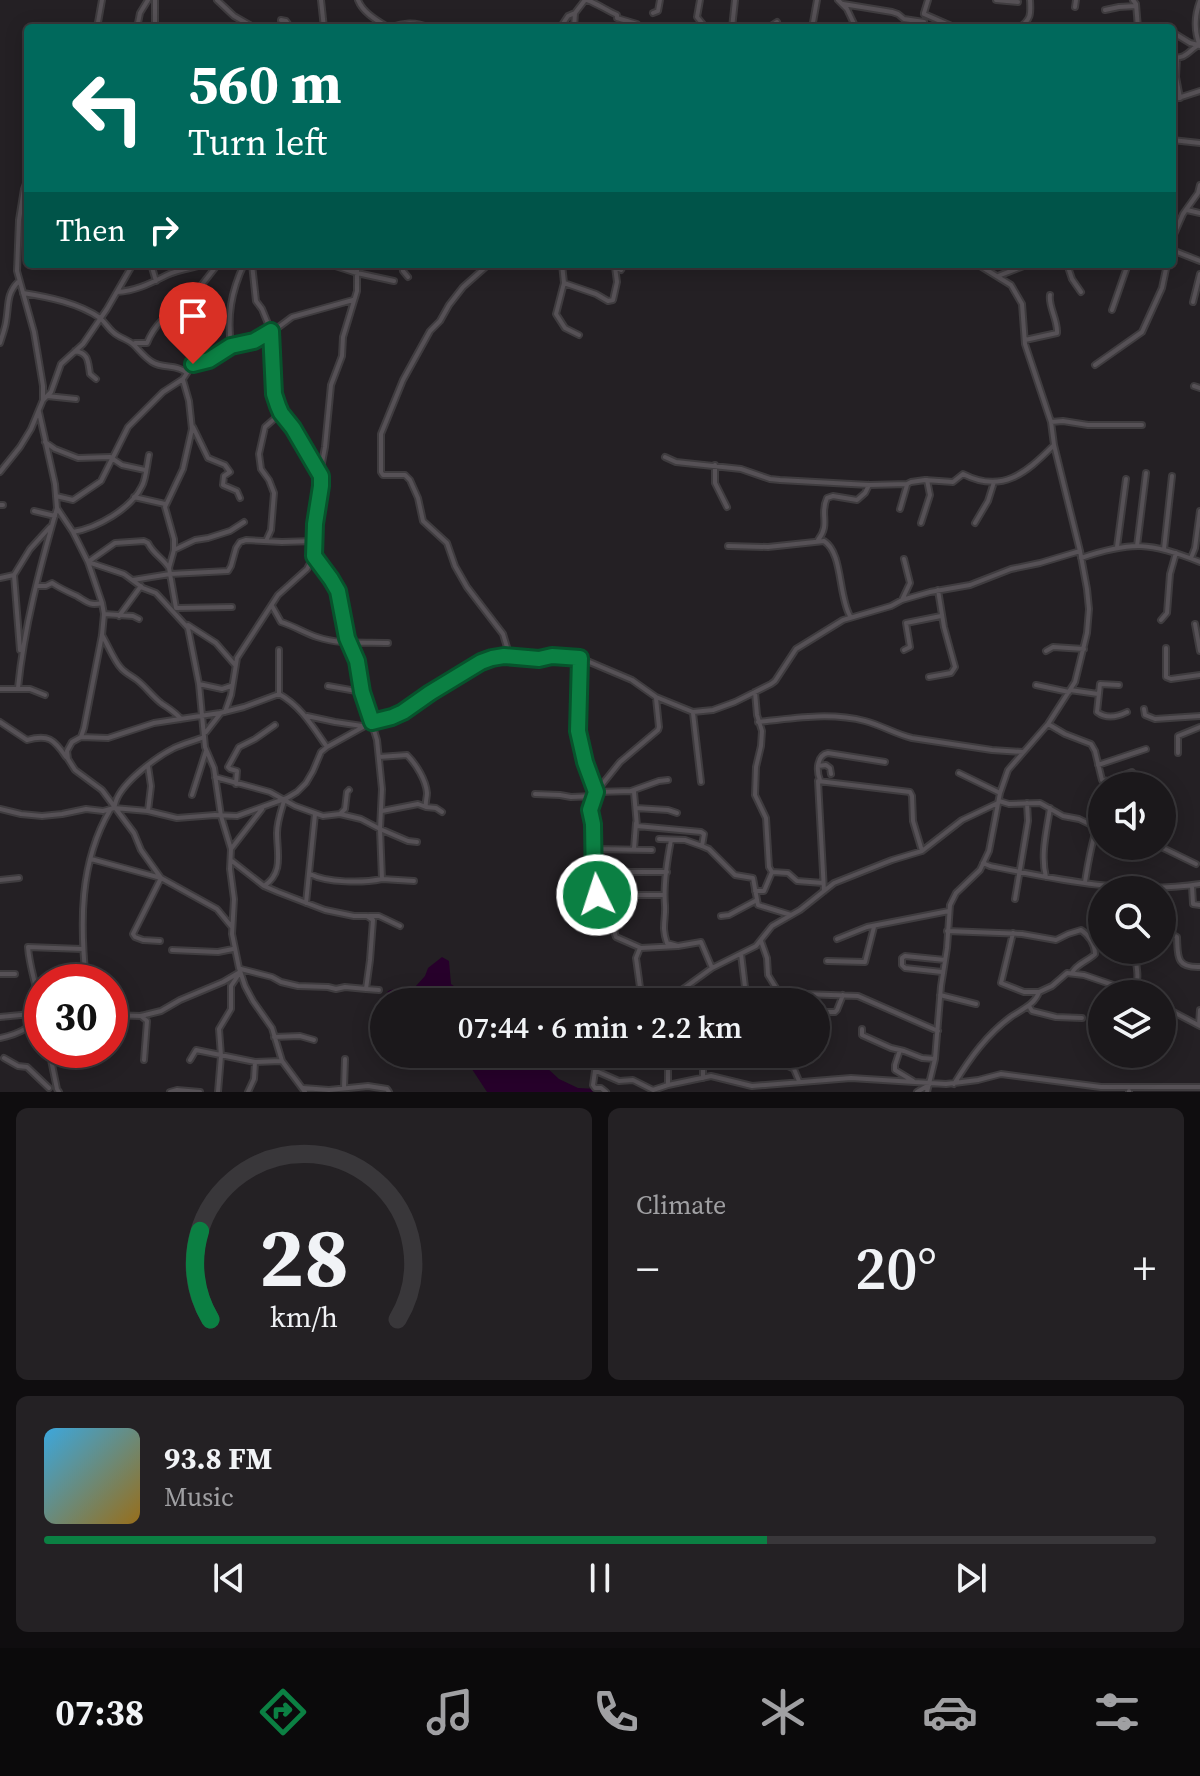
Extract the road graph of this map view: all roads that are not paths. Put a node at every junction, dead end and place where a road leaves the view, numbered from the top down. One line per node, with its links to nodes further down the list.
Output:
1 (102, 0): 28 (street)
2 (148, 0): 29 (street)
3 (155, 0): 30 (street)
4 (217, 0): 31 (street)
5 (321, 0): 33 (street)
6 (358, 0): 34 (street)
7 (586, 0): 23 (street); 37 (street)
8 (660, 0): 24 (street)
9 (700, 0): 38 (street)
10 (735, 0): 39 (street)
11 (817, 0): 41 (street)
12 (928, 0): 25 (street)
13 (996, 0): 17 (street)
14 (1030, 0): 46 (street)
15 (1076, 0): 21 (street)
16 (1133, 0): 20 (street)
17 (1020, 1)
18 (1200, 1): 49 (street)
19 (840, 2): 42 (street); 43 (street)
20 (1136, 6): 22 (street); 47 (street)
21 (1075, 7)
22 (1105, 10)
23 (575, 13): 35 (street); 36 (street)
24 (653, 13)
25 (924, 14): 44 (street); 45 (street)
26 (281, 20): 32 (street)
27 (777, 22): 40 (street)
28 (98, 24)
29 (138, 24)
30 (155, 24)
31 (248, 24)
32 (288, 24)
33 (324, 24)
34 (383, 24)
35 (563, 24)
36 (574, 24)
37 (637, 24)
38 (703, 24)
39 (732, 24)
40 (774, 24)
41 (813, 24)
42 (854, 24)
43 (920, 24)
44 (923, 24)
45 (947, 24)
46 (1023, 24)
47 (1138, 24)
48 (1176, 34): 49 (street)
49 (1200, 45): 50 (street)
50 (1176, 58)
51 (1176, 77): 53 (street)
52 (1200, 91): 53 (street)
53 (1180, 98): 54 (street)
54 (1176, 99)
55 (1176, 140): 56 (street)
56 (1200, 143)
57 (1200, 185): 59 (street)
58 (24, 189): 85 (street)
59 (1187, 210): 60 (street); 61 (street)
60 (1200, 213)
61 (1176, 228)
62 (1176, 252): 63 (street)
63 (1200, 261)
64 (131, 268): 89 (street)
65 (152, 268): 86 (street)
66 (191, 268): 86 (street)
67 (215, 268): 95 (street)
68 (243, 268): 104 (street)
69 (252, 268): 99 (street)
70 (341, 268): 81 (street)
71 (357, 268): 81 (street)
72 (403, 268): 84 (street)
73 (485, 268): 196 (street)
74 (562, 268): 88 (street)
75 (615, 268): 88 (street)
76 (983, 268): 83 (street)
77 (1020, 268): 83 (street)
78 (1068, 268): 90 (street)
79 (1127, 268): 96 (street)
80 (1166, 268): 107 (street)
81 (357, 273): 87 (street); 93 (street)
82 (1200, 274): 94 (street)
83 (996, 276): 101 (street)
84 (408, 277)
85 (19, 281): 91 (street); 98 (street)
86 (156, 281): 89 (street)
87 (394, 281)
88 (564, 283): 100 (street)
89 (117, 292): 97 (street)
90 (1081, 292)
91 (23, 293): 97 (street); 111 (street)
92 (1050, 295): 101 (street)
93 (354, 299): 99 (street); 127 (street)
94 (1193, 302)
95 (199, 310): 103 (street); 106 (street)
96 (1112, 310)
97 (100, 319): 103 (street); 105 (street)
98 (3, 320): 102 (street)
99 (271, 331): 104 (street); 114 (street)
100 (579, 335)
101 (1025, 340): 115 (street)
102 (0, 343)
103 (132, 343): 108 (street)
104 (231, 346): 106 (street)
105 (75, 351): 109 (street); 111 (street)
106 (193, 364): 108 (street)
107 (1095, 365)
108 (187, 373): 110 (street)
109 (96, 379)
110 (183, 379): 116 (street); 122 (street)
111 (45, 398): 112 (street); 113 (street)
112 (76, 399)
113 (39, 412): 118 (street); 125 (street)
114 (281, 413): 127 (street); 150 (street)
115 (1051, 422): 117 (street); 119 (street)
116 (192, 425): 136 (street); 137 (street)
117 (1142, 425)
118 (45, 442): 122 (street); 134 (street)
119 (1054, 445): 131 (street); 157 (street)
120 (149, 455): 124 (street)
121 (665, 457): 123 (street)
122 (112, 458): 124 (street); 134 (street)
123 (715, 465): 133 (street); 138 (street)
124 (145, 470): 135 (street)
125 (0, 472)
126 (1146, 473): 153 (street)
127 (321, 476): 151 (street)
128 (1172, 476): 155 (street)
129 (1126, 479): 154 (street)
130 (927, 480): 131 (street); 132 (street); 145 (street)
131 (994, 482): 146 (street)
132 (907, 484): 133 (street); 140 (street)
133 (869, 485): 149 (street)
134 (56, 496): 139 (street)
135 (134, 497): 137 (street); 148 (street)
136 (240, 498)
137 (165, 504): 156 (street)
138 (727, 507)
139 (57, 508): 143 (street); 148 (street)
140 (900, 509)
141 (34, 511): 143 (street)
142 (1200, 511): 161 (street)
143 (55, 516): 147 (street)
144 (244, 522): 156 (street)
145 (921, 523)
146 (975, 523)
147 (52, 525): 166 (street); 169 (street)
148 (73, 532): 163 (street)
149 (818, 540): 152 (street); 180 (street)
150 (266, 541): 151 (street); 165 (street)
151 (314, 541): 159 (street)
152 (728, 546)
153 (1137, 546): 154 (street); 155 (street)
154 (1117, 547): 160 (street)
155 (1164, 549): 158 (street)
156 (174, 550): 165 (street)
157 (1080, 551): 160 (street); 171 (street)
158 (1176, 553): 161 (street); 182 (street)
159 (314, 556): 176 (street); 187 (street)
160 (1081, 558): 190 (street)
161 (1191, 558): 164 (street)
162 (904, 559): 172 (street)
163 (88, 562): 165 (street); 168 (street); 173 (street)
164 (1200, 562)
165 (170, 571): 168 (street); 175 (street)
166 (14, 575): 167 (street); 195 (street)
167 (0, 578)
168 (132, 580): 170 (street)
169 (36, 586): 173 (street); 195 (street)
170 (141, 586): 175 (street); 178 (street)
171 (938, 590): 172 (street); 179 (street)
172 (902, 600): 180 (street)
173 (102, 603): 177 (street)
174 (232, 607): 175 (street)
175 (173, 608): 183 (street)
176 (272, 609): 187 (street); 198 (street)
177 (104, 614): 178 (street); 185 (street)
178 (119, 616): 181 (street)
179 (941, 616): 192 (street); 200 (street)
180 (852, 617): 210 (street)
181 (139, 619)
182 (1161, 620)
183 (185, 623): 198 (street); 201 (street)
184 (1195, 624): 186 (street)
185 (102, 635): 224 (street); 233 (street)
186 (1200, 640): 194 (street)
187 (349, 642): 188 (street); 209 (street)
188 (388, 643)
189 (1166, 648): 199 (street)
190 (1084, 649): 193 (street); 208 (street)
191 (279, 650): 211 (street)
192 (904, 650)
193 (1046, 651)
194 (1200, 651)
195 (21, 656): 206 (street)
196 (510, 657): 197 (street); 226 (street)
197 (580, 658): 215 (street); 257 (street)
198 (235, 665): 204 (street)
199 (1200, 675)
200 (929, 677)
201 (199, 684): 204 (street); 221 (street)
202 (1036, 685): 208 (street)
203 (1119, 685): 212 (street)
204 (232, 686): 214 (street)
205 (328, 686): 209 (street)
206 (18, 688): 207 (street); 213 (street)
207 (0, 689)
208 (1070, 691): 212 (street); 228 (street)
209 (362, 692): 226 (street)
210 (755, 692): 219 (street); 227 (street)
211 (279, 694): 216 (street); 222 (street)
212 (1098, 694): 220 (street)
213 (45, 695)
214 (231, 695): 216 (street); 218 (street)
215 (656, 697): 219 (street); 257 (street)
216 (238, 708): 218 (street)
217 (1144, 709): 223 (street)
218 (223, 712): 221 (street); 232 (street)
219 (693, 712): 251 (street)
220 (1127, 712)
221 (203, 716): 224 (street); 232 (street)
222 (305, 716): 230 (street); 234 (street)
223 (1200, 716)
224 (181, 719): 233 (street)
225 (0, 722): 240 (street)
226 (372, 722): 230 (street); 239 (street)
227 (758, 722): 237 (street); 298 (street)
228 (1048, 724): 237 (street); 243 (street)
229 (275, 725): 252 (street)
230 (364, 726): 234 (street)
231 (1200, 727): 238 (street)
232 (204, 736): 236 (street); 242 (street)
233 (81, 737): 240 (street)
234 (327, 747): 259 (street)
235 (1146, 749): 243 (street)
236 (206, 751): 248 (street); 258 (street)
237 (1024, 752): 255 (street)
238 (1178, 753)
239 (379, 757): 263 (street); 269 (street)
240 (68, 759): 267 (street)
241 (885, 762): 244 (street)
242 (148, 765): 267 (street); 268 (street)
243 (1098, 765): 245 (street)
244 (818, 766): 247 (street); 250 (street)
245 (1100, 772)
246 (959, 773): 255 (street)
247 (831, 774)
248 (215, 777): 252 (street); 274 (street)
249 (668, 780): 254 (street)
250 (821, 781): 287 (street); 307 (street)
251 (701, 782)
252 (236, 784): 259 (street)
253 (349, 790): 273 (street)
254 (631, 791): 257 (street); 265 (street)
255 (1000, 793): 260 (street)
256 (535, 794): 257 (street)
257 (596, 794): 284 (street)
258 (192, 795)
259 (283, 800): 262 (street); 271 (street); 310 (street)
260 (998, 802): 261 (street); 287 (street); 292 (street)
261 (1027, 803): 264 (street); 294 (street)
262 (263, 807): 274 (street); 283 (street)
263 (426, 807): 269 (street); 270 (street)
264 (1050, 807): 276 (street); 300 (street)
265 (636, 808): 272 (street); 275 (street)
266 (0, 809): 267 (street)
267 (112, 809): 268 (street); 289 (street); 302 (street)
268 (148, 811): 274 (street)
269 (382, 811): 278 (street)
270 (442, 812)
271 (315, 813): 273 (street); 299 (street)
272 (677, 813)
273 (340, 814): 278 (street)
274 (221, 816): 283 (street)
275 (636, 823): 277 (street); 285 (street)
276 (1088, 823)
277 (677, 828): 280 (street); 282 (street)
278 (380, 829): 281 (street); 303 (street)
279 (659, 839): 280 (street)
280 (674, 840): 282 (street); 297 (street)
281 (417, 842)
282 (702, 846): 313 (street)
283 (231, 849): 291 (street)
284 (594, 849): 285 (street); 295 (street)
285 (634, 849): 286 (street)
286 (652, 850)
287 (922, 851): 314 (street)
288 (1176, 854): 293 (street)
289 (91, 859): 302 (street); 336 (street)
290 (1089, 860): 306 (street)
291 (232, 861): 310 (street); 325 (street)
292 (983, 863): 294 (street); 321 (street)
293 (1196, 864)
294 (1019, 871): 300 (street); 317 (street)
295 (594, 872): 296 (street); 316 (street)
296 (615, 872): 297 (street); 316 (street)
297 (667, 872): 315 (street)
298 (772, 872): 307 (street); 313 (street)
299 (310, 874): 303 (street); 319 (street)
300 (1046, 877): 306 (street)
301 (19, 878): 304 (street)
302 (161, 878): 325 (street); 331 (street)
303 (382, 879): 305 (street)
304 (0, 880)
305 (414, 881)
306 (1085, 882): 308 (street)
307 (823, 883): 314 (street)
308 (1088, 883)
309 (1200, 884): 311 (street)
310 (264, 886): 319 (street)
311 (1192, 886): 312 (street); 320 (street)
312 (1176, 888)
313 (755, 891): 318 (street)
314 (824, 891): 322 (street)
315 (664, 895): 316 (street); 333 (street)
316 (614, 897): 334 (street)
317 (1015, 899)
318 (757, 900): 322 (street); 324 (street)
319 (306, 903): 323 (street)
320 (1200, 905)
321 (949, 911): 327 (street); 328 (street)
322 (791, 915): 332 (street)
323 (367, 916): 326 (street); 356 (street)
324 (721, 916)
325 (231, 926): 335 (street)
326 (400, 926)
327 (874, 927): 330 (street); 341 (street)
328 (947, 931): 329 (street); 340 (street)
329 (1013, 933): 348 (street); 358 (street)
330 (837, 939)
331 (160, 941)
332 (761, 941): 338 (street); 355 (street)
333 (678, 946): 334 (street); 345 (street)
334 (640, 948): 352 (street)
335 (234, 949): 337 (street); 346 (street)
336 (83, 950): 342 (street); 343 (street)
337 (172, 950)
338 (741, 954): 345 (street); 354 (street)
339 (1176, 954): 344 (street)
340 (945, 960): 347 (street); 347 (street)
341 (827, 961)
342 (31, 964)
343 (84, 964)
344 (1200, 967)
345 (712, 968): 353 (street)
346 (239, 970): 356 (street); 369 (street); 376 (street); 380 (street)
347 (943, 972): 361 (street)
348 (1072, 973): 351 (street); 358 (street)
349 (0, 974): 350 (street)
350 (15, 974)
351 (1099, 980)
352 (640, 988)
353 (685, 988)
354 (745, 988)
355 (775, 988)
356 (366, 989): 357 (street)
357 (370, 989)
358 (1039, 992): 363 (street)
359 (830, 995): 360 (street)
360 (843, 995): 365 (street); 375 (street)
361 (940, 995): 362 (street); 375 (street)
362 (976, 1004)
363 (1029, 1006): 371 (street); 397 (street)
364 (1200, 1010): 372 (street)
365 (830, 1011)
366 (1176, 1014): 372 (street)
367 (24, 1015): 370 (street)
368 (128, 1016): 369 (street)
369 (141, 1016): 384 (street)
370 (0, 1017)
371 (1082, 1018)
372 (1199, 1026)
373 (862, 1029): 379 (street)
374 (24, 1030): 377 (street)
375 (938, 1031): 383 (street)
376 (274, 1037): 378 (street); 386 (street)
377 (0, 1038)
378 (314, 1040)
379 (900, 1050): 383 (street); 394 (street)
380 (221, 1056): 385 (street); 387 (street); 408 (street)
381 (4, 1058): 400 (street)
382 (345, 1059): 401 (street)
383 (935, 1059): 396 (street)
384 (144, 1060)
385 (190, 1060)
386 (282, 1061): 387 (street); 402 (street)
387 (255, 1062): 409 (street)
388 (53, 1068): 404 (street)
389 (668, 1068): 398 (street)
390 (703, 1068): 393 (street)
391 (792, 1068): 395 (street)
392 (596, 1071): 398 (street); 411 (street)
393 (703, 1078): 395 (street); 398 (street)
394 (913, 1081): 395 (street); 396 (street)
395 (799, 1082)
396 (930, 1084): 397 (street); 412 (street); 413 (street)
397 (954, 1084): 405 (street)
398 (668, 1085)
399 (1200, 1087): 403 (street)
400 (49, 1088)
401 (344, 1088): 402 (street); 410 (street)
402 (304, 1090)
403 (1157, 1090): 405 (street)
404 (57, 1091)
405 (1128, 1091)
406 (170, 1092): 407 (street)
407 (200, 1092)
408 (218, 1092)
409 (248, 1092)
410 (389, 1092)
411 (606, 1092)
412 (917, 1092)
413 (927, 1092)

